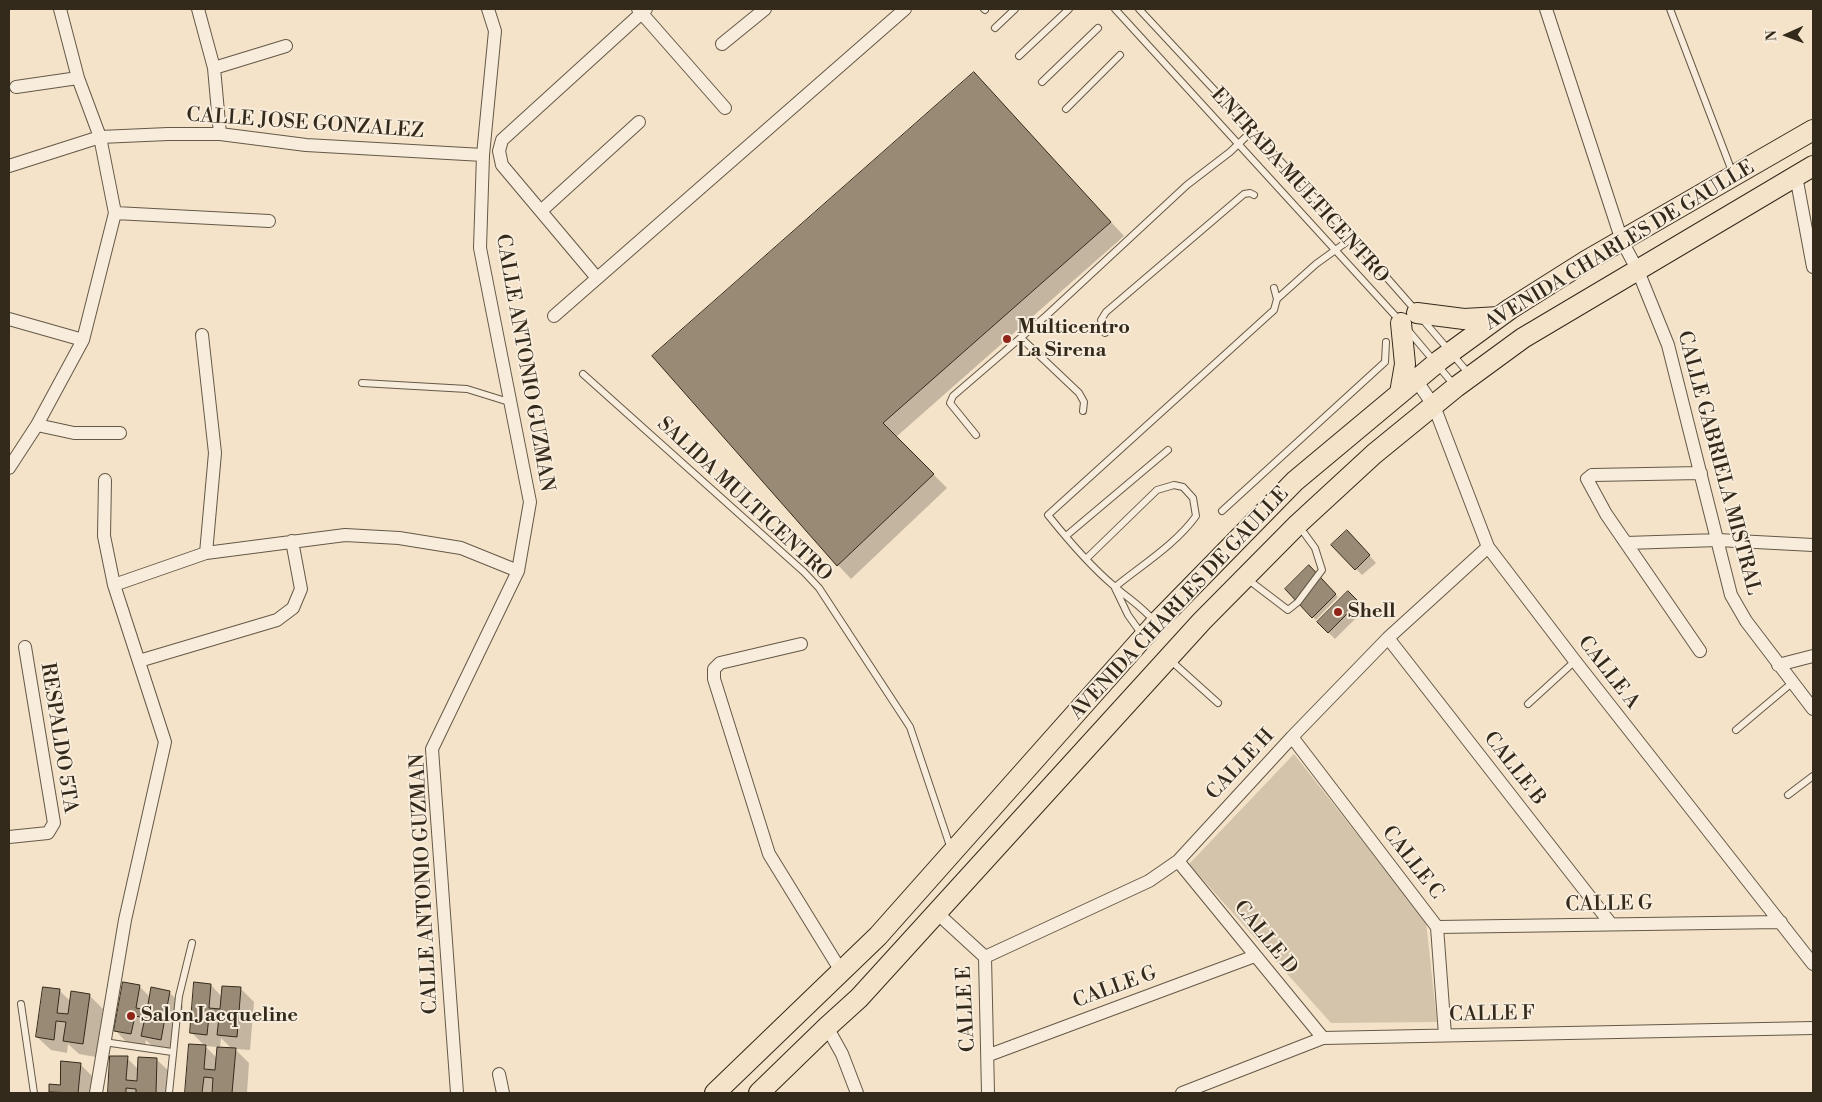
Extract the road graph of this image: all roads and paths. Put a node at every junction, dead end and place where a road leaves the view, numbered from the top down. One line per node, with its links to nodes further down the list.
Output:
1 (60, 9): 20 (street)
2 (198, 9): 19 (street)
3 (488, 9): 31 (street, CALLE ANTONIO GUZMAN)
4 (765, 9): 15 (street)
5 (905, 9): 44 (street)
6 (1015, 9): 13 (lane)
7 (1069, 9): 18 (lane)
8 (1116, 9): 30 (lane, ENTRADA MULTICENTRO)
9 (1139, 9): 27 (lane, ENTRADA MULTICENTRO)
10 (1548, 9): 40 (street, CALLE GABRIELA MISTRAL)
11 (1670, 9): 34 (lane)
12 (642, 10): 23 (street); 36 (street)
13 (995, 28)
14 (1098, 28): 21 (lane)
15 (722, 44)
16 (286, 46): 19 (street)
17 (1120, 55): 24 (lane)
18 (1019, 56)
19 (214, 68): 28 (street)
20 (78, 78): 22 (street); 29 (street)
21 (1042, 82)
22 (16, 87)
23 (725, 108)
24 (1066, 109)
25 (639, 122): 36 (street)
26 (1813, 130): 34 (main road, AVENIDA CHARLES DE GAULLE)
27 (1252, 132): 30 (lane); 39 (lane, ENTRADA MULTICENTRO)
28 (220, 134): 29 (street, CALLE JOSE GONZALEZ); 31 (street, CALLE JOSE GONZALEZ)
29 (100, 137): 32 (street, CALLE JOSE GONZALEZ); 37 (street)
30 (1239, 143): 41 (lane, ENTRADA MULTICENTRO); 53 (lane)
31 (483, 155): 62 (street, CALLE ANTONIO GUZMAN)
32 (9, 166)
33 (1805, 171): 42 (street); 43 (main road, AVENIDA CHARLES DE GAULLE)
34 (1733, 175): 40 (main road, AVENIDA CHARLES DE GAULLE)
35 (1254, 195): 51 (lane)
36 (541, 211): 44 (street)
37 (115, 213): 38 (street); 54 (street)
38 (270, 221)
39 (1352, 238): 41 (lane); 49 (lane, ENTRADA MULTICENTRO)
40 (1622, 241): 43 (street, CALLE GABRIELA MISTRAL); 48 (main road, AVENIDA CHARLES DE GAULLE)
41 (1337, 250): 46 (lane); 49 (lane, ENTRADA MULTICENTRO)
42 (1813, 267)
43 (1638, 271): 59 (main road, AVENIDA CHARLES DE GAULLE); 70 (street, CALLE GABRIELA MISTRAL)
44 (597, 278): 47 (street)
45 (1274, 288): 46 (lane)
46 (1277, 299): 74 (lane)
47 (554, 316)
48 (1499, 317): 49 (main road); 56 (main road, AVENIDA CHARLES DE GAULLE)
49 (1409, 318): 56 (lane, ENTRADA MULTICENTRO); 56 (lane, ENTRADA MULTICENTRO); 61 (main road)
50 (9, 319): 54 (street)
51 (1105, 333)
52 (202, 335): 80 (street)
53 (1021, 338): 64 (lane); 67 (lane)
54 (83, 340): 65 (street)
55 (1386, 342): 72 (lane)
56 (1444, 357): 58 (main road, AVENIDA CHARLES DE GAULLE); 59 (lane, ENTRADA MULTICENTRO); 59 (lane, ENTRADA MULTICENTRO)
57 (583, 374): 106 (lane, SALIDA MULTICENTRO)
58 (1416, 380): 61 (main road, AVENIDA CHARLES DE GAULLE); 63 (street, CALLE A)
59 (1463, 382): 63 (main road, AVENIDA CHARLES DE GAULLE)
60 (362, 383): 62 (lane)
61 (1400, 393): 86 (main road, AVENIDA CHARLES DE GAULLE)
62 (509, 402): 82 (street, CALLE ANTONIO GUZMAN)
63 (1434, 406): 73 (main road, AVENIDA CHARLES DE GAULLE); 79 (street, CALLE A)
64 (1084, 411)
65 (37, 425): 66 (street); 69 (street)
66 (120, 433)
67 (976, 435)
68 (1168, 450): 74 (lane)
69 (9, 468)
70 (1701, 473): 75 (street, CALLE GABRIELA MISTRAL); 77 (street)
71 (105, 480): 84 (street)
72 (1222, 511)
73 (1298, 524): 83 (main road, AVENIDA CHARLES DE GAULLE); 83 (lane)
74 (1066, 536): 81 (lane)
75 (1718, 540): 77 (street); 78 (street); 95 (street, CALLE GABRIELA MISTRAL)
76 (292, 542): 80 (street); 82 (street); 93 (street)
77 (1626, 543): 90 (street)
78 (1813, 545)
79 (1488, 546): 87 (street, CALLE H); 94 (street, CALLE A)
80 (206, 553): 84 (street)
81 (1086, 559): 85 (lane); 85 (lane)
82 (518, 571): 131 (street, CALLE ANTONIO GUZMAN)
83 (1246, 577): 92 (main road, AVENIDA CHARLES DE GAULLE)
84 (114, 585): 93 (street)
85 (1115, 587): 86 (lane); 86 (lane)
86 (1150, 630): 104 (main road, AVENIDA CHARLES DE GAULLE)
87 (1388, 638): 101 (street, CALLE H); 112 (street, CALLE B)
88 (801, 644): 118 (street)
89 (25, 647): 105 (street, RESPALDO 5TA)
90 (1700, 651)
91 (1813, 656): 95 (street)
92 (1168, 658): 97 (lane); 108 (main road, AVENIDA CHARLES DE GAULLE)
93 (139, 661): 124 (street)
94 (1575, 661): 98 (lane); 111 (street, CALLE A)
95 (1778, 665): 96 (street, CALLE GABRIELA MISTRAL)
96 (1793, 682): 99 (street, CALLE GABRIELA MISTRAL); 100 (lane)
97 (1218, 703)
98 (1528, 704)
99 (1813, 709)
100 (1736, 730)
101 (1292, 736): 107 (street, CALLE H); 113 (street, CALLE C)
102 (1813, 776): 103 (lane)
103 (1788, 795)
104 (975, 828): 106 (main road, AVENIDA CHARLES DE GAULLE); 108 (main road)
105 (9, 837)
106 (952, 854): 109 (main road, AVENIDA CHARLES DE GAULLE)
107 (1178, 861): 115 (street, CALLE D); 116 (street, CALLE H)
108 (974, 871): 110 (main road, AVENIDA CHARLES DE GAULLE)
109 (931, 878): 110 (main road); 118 (main road, AVENIDA CHARLES DE GAULLE)
110 (937, 913): 116 (street, CALLE E); 120 (main road, AVENIDA CHARLES DE GAULLE)
111 (1781, 922): 112 (street, CALLE G); 117 (street, CALLE A)
112 (1611, 924): 113 (street, CALLE G)
113 (1437, 927): 122 (street, CALLE C)
114 (192, 943): 125 (lane)
115 (1255, 956): 123 (street, CALLE D); 126 (street, CALLE G)
116 (985, 957): 126 (street, CALLE E)
117 (1813, 964)
118 (841, 971): 133 (main road, AVENIDA CHARLES DE GAULLE)
119 (21, 1004): 128 (lane)
120 (827, 1027): 134 (main road, AVENIDA CHARLES DE GAULLE); 135 (street)
121 (1813, 1028): 122 (street, CALLE F)
122 (1444, 1035): 123 (street, CALLE F)
123 (1323, 1038): 137 (street, CALLE F)
124 (104, 1042): 125 (lane); 129 (street)
125 (172, 1052): 130 (lane)
126 (988, 1055): 136 (street, CALLE E)
127 (499, 1074): 132 (street)
128 (34, 1093)
129 (96, 1093)
130 (169, 1093)
131 (457, 1093)
132 (503, 1093)
133 (715, 1093)
134 (759, 1093)
135 (858, 1093)
136 (988, 1093)
137 (1182, 1093)

